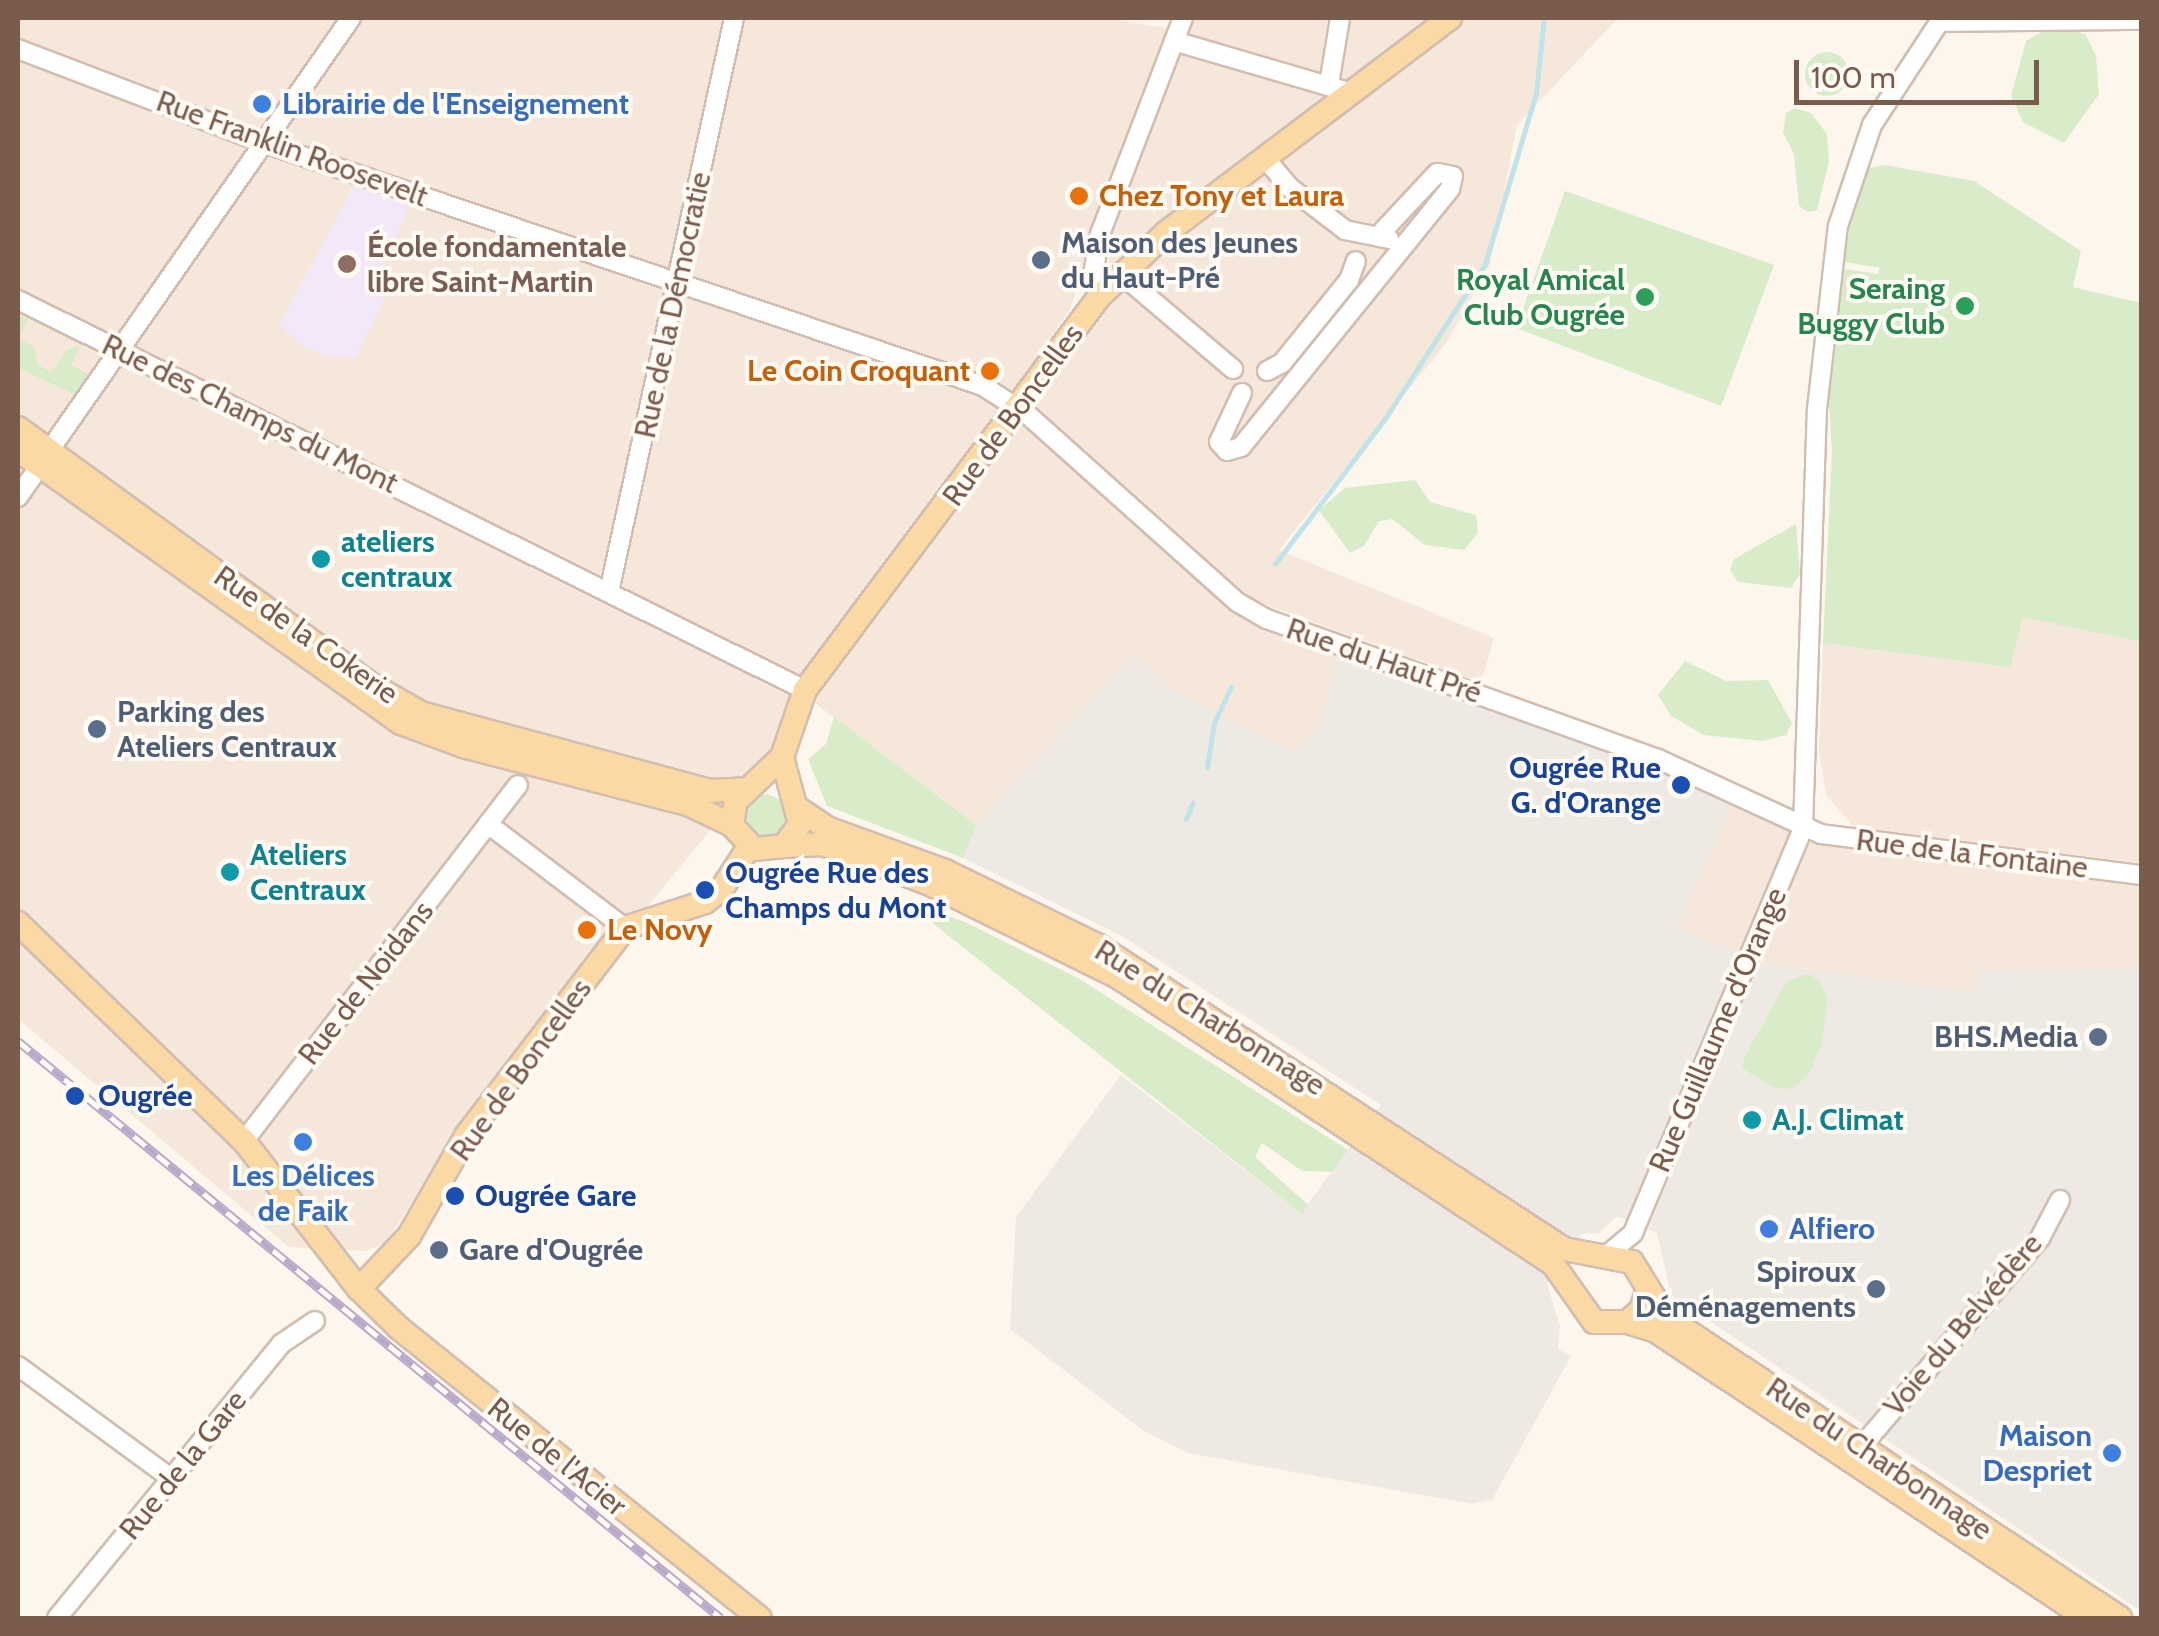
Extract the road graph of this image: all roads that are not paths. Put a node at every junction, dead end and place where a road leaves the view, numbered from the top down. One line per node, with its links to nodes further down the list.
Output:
1 (351, 18): 12 (street)
2 (734, 18): 20 (street, Rue de la Démocratie)
3 (1176, 18): 8 (street)
4 (1340, 18): 10 (street)
5 (1450, 18): 11 (main road, Rue de Boncelles)
6 (1941, 20): 7 (street); 42 (street)
7 (2142, 20)
8 (1174, 40): 10 (street); 21 (street)
9 (18, 49): 12 (street, Rue Franklin Roosevelt)
10 (1330, 84): 11 (street)
11 (1352, 92): 13 (main road, Rue de Boncelles)
12 (264, 143): 20 (street, Rue Franklin Roosevelt); 23 (street)
13 (1265, 158): 14 (street); 18 (main road, Rue de Boncelles)
14 (1345, 230): 15 (street); 17 (street)
15 (1381, 233): 16 (street); 16 (street)
16 (1401, 249): 19 (street)
17 (1356, 262): 19 (street); 25 (street)
18 (1121, 274): 21 (main road, Rue de Boncelles); 24 (street)
19 (1375, 277): 26 (street)
20 (679, 284): 28 (street, Rue Franklin Roosevelt); 34 (street, Rue de la Démocratie)
21 (1101, 294): 28 (main road, Rue de Boncelles)
22 (18, 300): 23 (street, Rue des Champs du Mont)
23 (119, 350): 32 (street); 34 (street, Rue des Champs du Mont)
24 (1234, 368): 25 (street); 27 (street)
25 (1267, 371): 26 (street)
26 (1287, 387): 29 (street)
27 (1242, 393): 29 (street); 29 (street)
28 (1018, 408): 35 (main road, Rue de Boncelles); 42 (street, Rue du Haut Pré)
29 (1266, 416)
30 (18, 428): 32 (main road, Rue de la Cokerie)
31 (18, 450): 32 (main road, Rue de la Cokerie)
32 (44, 458): 33 (street); 38 (main road, Rue de la Cokerie); 41 (main road, Rue de la Cokerie)
33 (18, 497)
34 (609, 592): 35 (street, Rue des Champs du Mont)
35 (805, 690): 36 (main road, Rue de Boncelles)
36 (782, 756): 38 (main road, Rue de Boncelles); 39 (main road)
37 (518, 784): 40 (street, Rue de Noidans)
38 (749, 788): 39 (main road); 41 (main road, Rue de Boncelles)
39 (795, 801): 44 (main road); 51 (main road, Rue du Charbonnage)
40 (488, 824): 47 (street); 48 (street, Rue de Noidans)
41 (732, 825): 43 (main road)
42 (1804, 828): 45 (street, Rue de la Fontaine); 50 (street, Rue Guillaume d'Orange)
43 (749, 846): 44 (main road); 47 (main road)
44 (784, 846): 55 (main road, Rue du Charbonnage)
45 (2142, 875)
46 (18, 923): 48 (main road, Rue de l'Acier)
47 (625, 928): 53 (main road, Rue de Boncelles)
48 (244, 1141): 53 (main road, Rue de l'Acier)
49 (2060, 1200): 59 (street, Voie du Belvédère)
50 (1633, 1232): 51 (street, Rue Guillaume d'Orange); 52 (street, Rue Guillaume d'Orange)
51 (1604, 1255): 52 (main road, Rue du Charbonnage); 55 (main road)
52 (1637, 1266): 54 (main road, Rue du Charbonnage)
53 (359, 1288): 62 (main road, Rue de l'Acier)
54 (1646, 1292): 57 (main road); 59 (main road, Rue du Charbonnage)
55 (1575, 1296): 57 (main road, Rue du Charbonnage)
56 (315, 1320): 60 (street, Rue de la Gare)
57 (1626, 1322): 63 (main road, Rue du Charbonnage)
58 (18, 1366): 60 (street)
59 (1861, 1446): 64 (main road, Rue du Charbonnage)
60 (172, 1479): 61 (street, Rue de la Gare)
61 (58, 1618)
62 (760, 1618)
63 (2087, 1618)
64 (2120, 1618)

